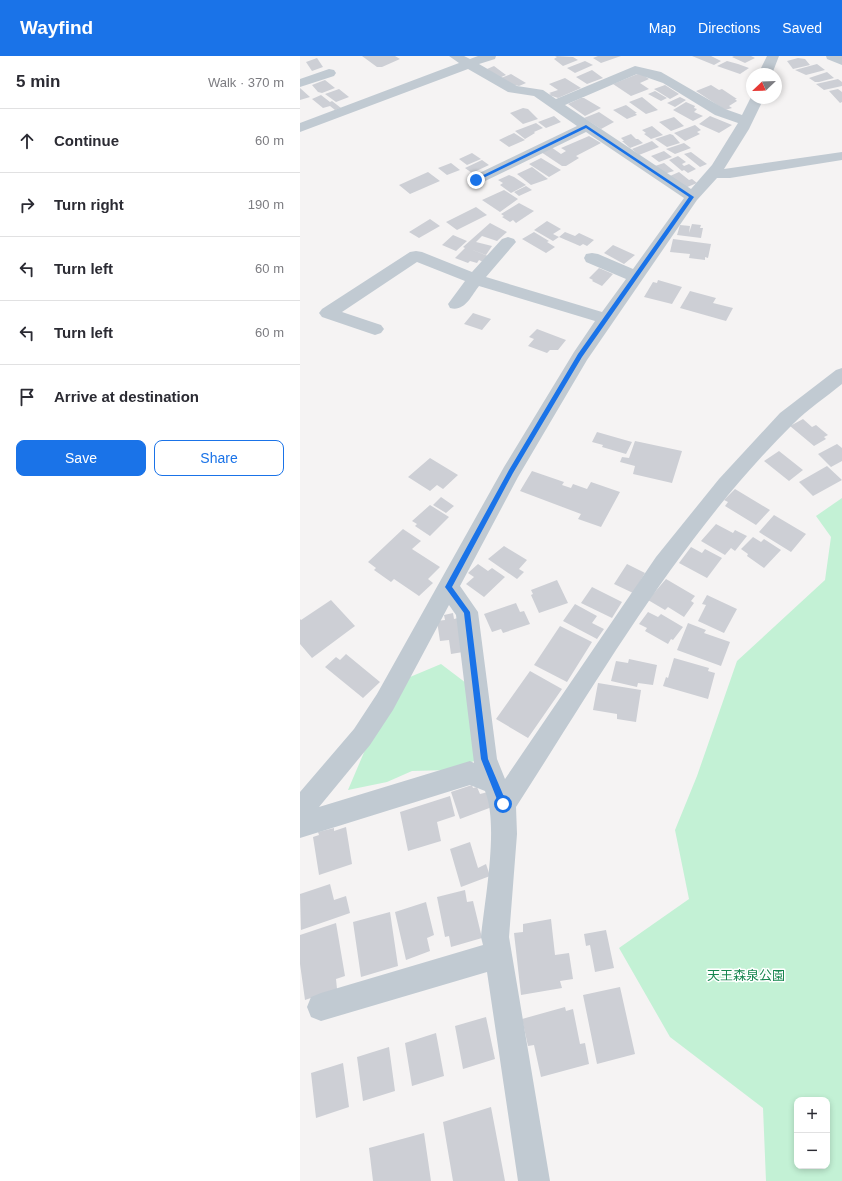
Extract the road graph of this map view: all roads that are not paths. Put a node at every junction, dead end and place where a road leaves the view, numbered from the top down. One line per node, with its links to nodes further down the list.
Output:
1 (455, 56): 6 (street)
2 (490, 56): 6 (street)
3 (772, 56): 7 (street)
4 (832, 56): 5 (street)
5 (842, 61)
6 (470, 64): 11 (street); 14 (street)
7 (767, 68)
8 (329, 73): 9 (street)
9 (300, 83)
10 (754, 104): 12 (street)
11 (555, 105): 12 (street); 13 (street)
12 (746, 121): 16 (street)
13 (586, 126): 17 (street); 18 (street)
14 (300, 128)
15 (842, 156): 16 (street)
16 (714, 173): 18 (street)
17 (476, 180)
18 (692, 197): 21 (street)
19 (508, 242): 22 (street)
20 (592, 258): 21 (street)
21 (636, 277): 24 (street)
22 (475, 279): 23 (street); 24 (street); 25 (street)
23 (456, 304)
24 (607, 319): 27 (street)
25 (375, 329)
26 (842, 374): 28 (street)
27 (448, 587): 28 (street); 29 (street)
28 (499, 794): 30 (street); 31 (street)
29 (300, 815)
30 (300, 825)
31 (497, 955): 32 (street); 33 (street)
32 (321, 1007)
33 (534, 1181)

